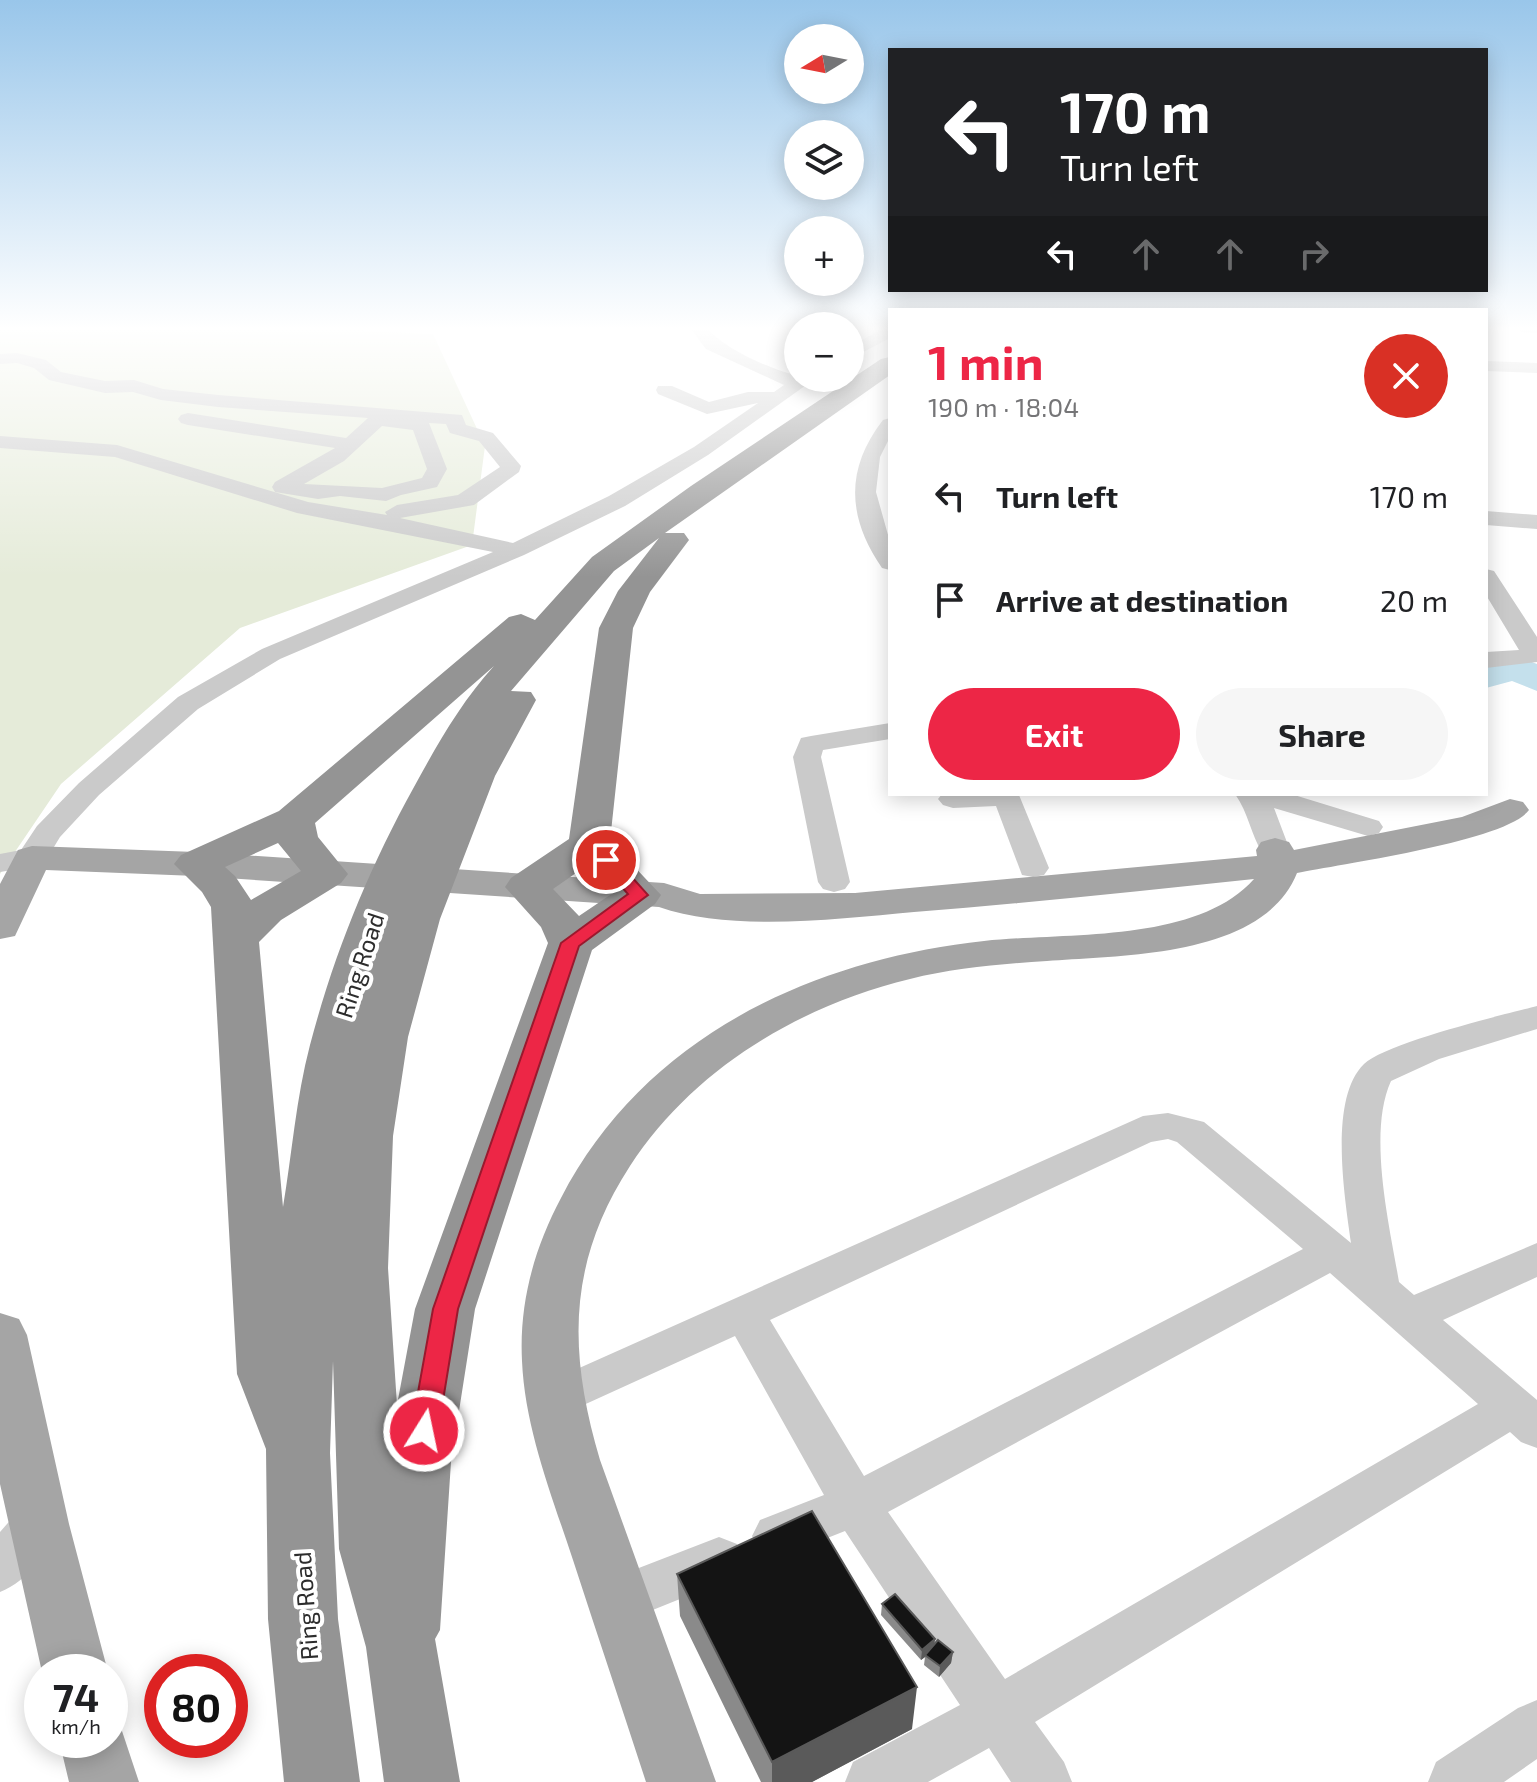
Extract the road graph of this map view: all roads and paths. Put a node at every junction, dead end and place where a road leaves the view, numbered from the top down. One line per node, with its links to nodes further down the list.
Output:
1 (321, 411): 5 (street)
2 (757, 411): 16 (street)
3 (820, 411): 18 (highway, Ring Road)
4 (850, 411): 15 (highway, Ring Road)
5 (380, 417): 8 (street); 10 (street); 11 (street)
6 (188, 419): 10 (street)
7 (886, 433): 17 (street)
8 (481, 435): 11 (street); 12 (street)
9 (0, 442): 12 (street)
10 (352, 445): 12 (street)
11 (430, 449): 12 (street)
12 (393, 510): 16 (street)
13 (1488, 518): 14 (street)
14 (1537, 522)
15 (673, 540): 30 (highway); 55 (highway, Ring Road)
16 (516, 550): 32 (street)
17 (888, 559)
18 (603, 564): 28 (highway); 50 (highway, Ring Road)
19 (1488, 579): 20 (street)
20 (1488, 660)
21 (888, 731): 36 (street)
22 (989, 796): 26 (street)
23 (1002, 796): 34 (street)
24 (1251, 796): 31 (street)
25 (1267, 796): 29 (street)
26 (953, 799)
27 (1523, 808): 29 (main road); 31 (main road)
28 (294, 820): 33 (highway); 35 (highway)
29 (1368, 827): 31 (main road)
30 (589, 844): 37 (highway); 38 (highway)
31 (1277, 855): 34 (main road); 38 (main road); 48 (main road)
32 (16, 860): 33 (main road); 39 (main road)
33 (196, 864): 35 (main road); 40 (highway)
34 (1033, 868): 36 (main road)
35 (334, 875): 37 (main road); 40 (highway)
36 (834, 882): 38 (main road)
37 (527, 887): 38 (main road); 41 (highway)
38 (652, 895): 41 (highway)
39 (0, 927)
40 (238, 937): 50 (highway)
41 (571, 943): 55 (highway)
42 (1537, 1017): 45 (street)
43 (1334, 1252): 45 (street); 46 (street); 51 (street)
44 (1537, 1259): 45 (street)
45 (1394, 1303): 49 (street)
46 (743, 1312): 48 (street); 51 (street)
47 (0, 1335): 52 (main road)
48 (555, 1399): 54 (main road)
49 (1524, 1417): 57 (street)
50 (298, 1453): 61 (highway, Ring Road)
51 (855, 1505): 54 (street); 57 (street)
52 (38, 1524): 53 (street); 56 (main road)
53 (0, 1569)
54 (618, 1600): 63 (main road)
55 (402, 1647): 62 (highway, Ring Road)
56 (70, 1654)
57 (999, 1713): 64 (street); 65 (street)
58 (1537, 1727): 66 (street)
59 (98, 1758): 60 (main road)
60 (104, 1782)
61 (322, 1782)
62 (422, 1782)
63 (681, 1782)
64 (873, 1782)
65 (1044, 1782)
66 (1456, 1782)

